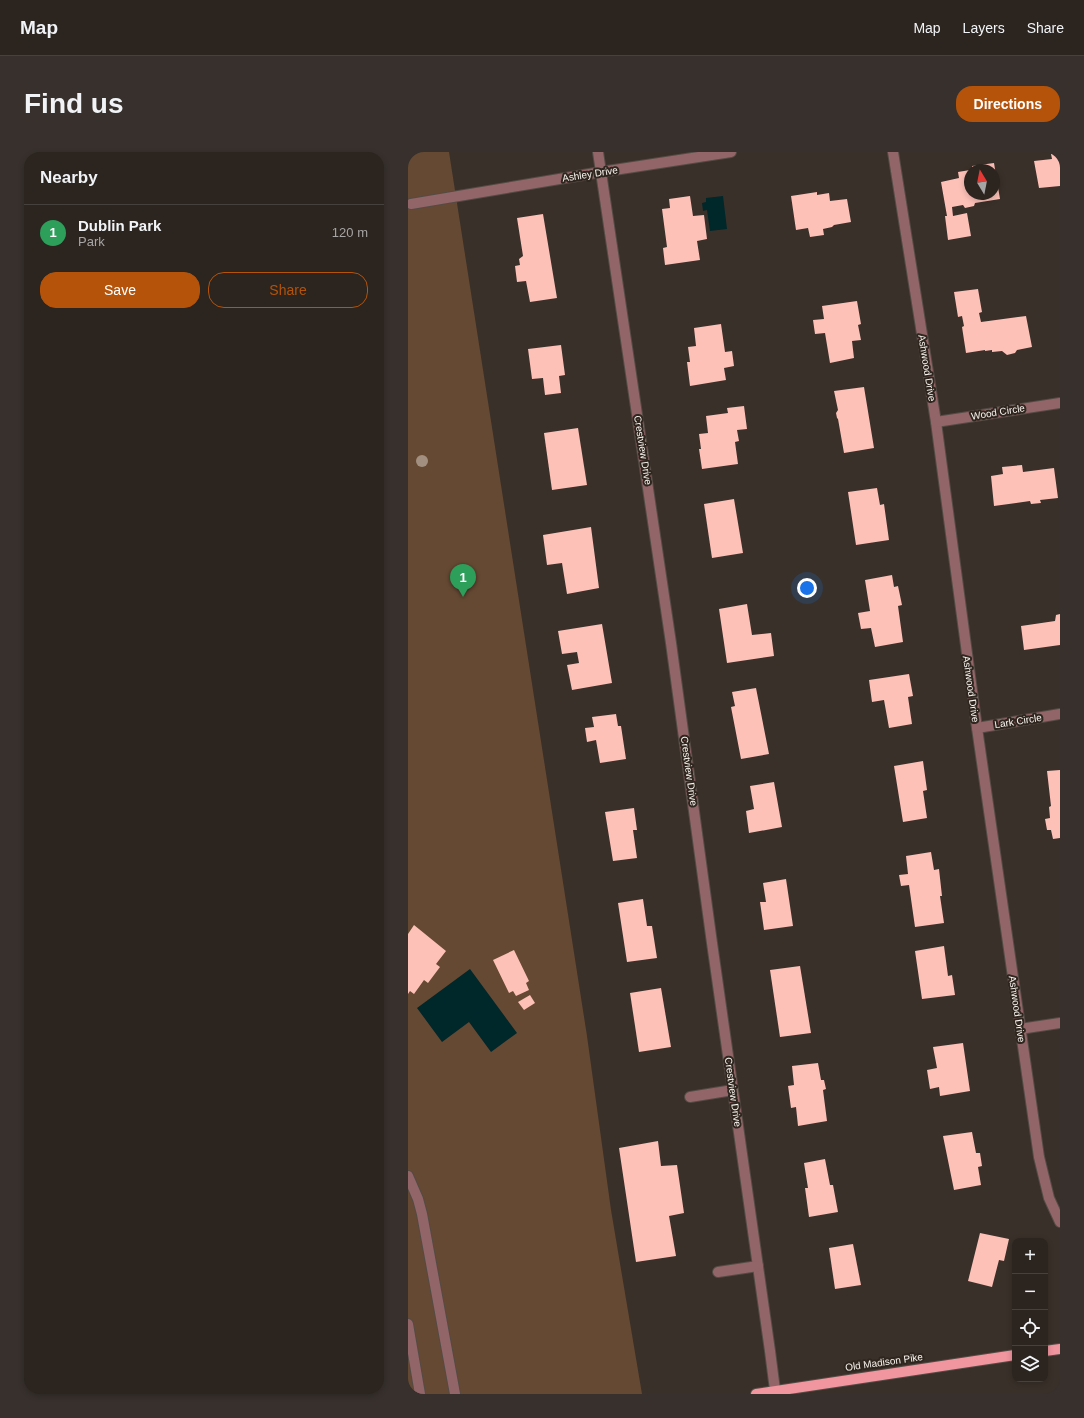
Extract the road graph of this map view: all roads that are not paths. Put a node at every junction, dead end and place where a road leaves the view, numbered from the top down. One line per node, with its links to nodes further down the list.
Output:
1 (598, 152): 4 (street, Crestview Drive)
2 (732, 152): 4 (street, Ashley Drive)
3 (893, 152): 7 (street, Ashwood Drive)
4 (601, 172): 5 (street, Ashley Drive); 12 (street, Crestview Drive)
5 (409, 205)
6 (1060, 403): 7 (street, Wood Circle)
7 (936, 422): 9 (street, Ashwood Drive)
8 (1060, 714): 9 (street, Lark Circle)
9 (977, 728): 11 (street, Ashwood Drive)
10 (1060, 1023): 11 (street)
11 (1020, 1029): 15 (street, Ashwood Drive)
12 (733, 1090): 13 (street); 16 (street, Crestview Drive)
13 (690, 1097)
14 (408, 1176): 24 (street)
15 (1060, 1222)
16 (758, 1266): 17 (street); 22 (street, Crestview Drive)
17 (718, 1272)
18 (408, 1324): 23 (street)
19 (1060, 1348): 20 (main road)
20 (1048, 1350)
21 (1012, 1355): 22 (main road, Old Madison Pike)
22 (776, 1393): 25 (main road, Old Madison Pike)
23 (420, 1394)
24 (455, 1394)
25 (756, 1394)

